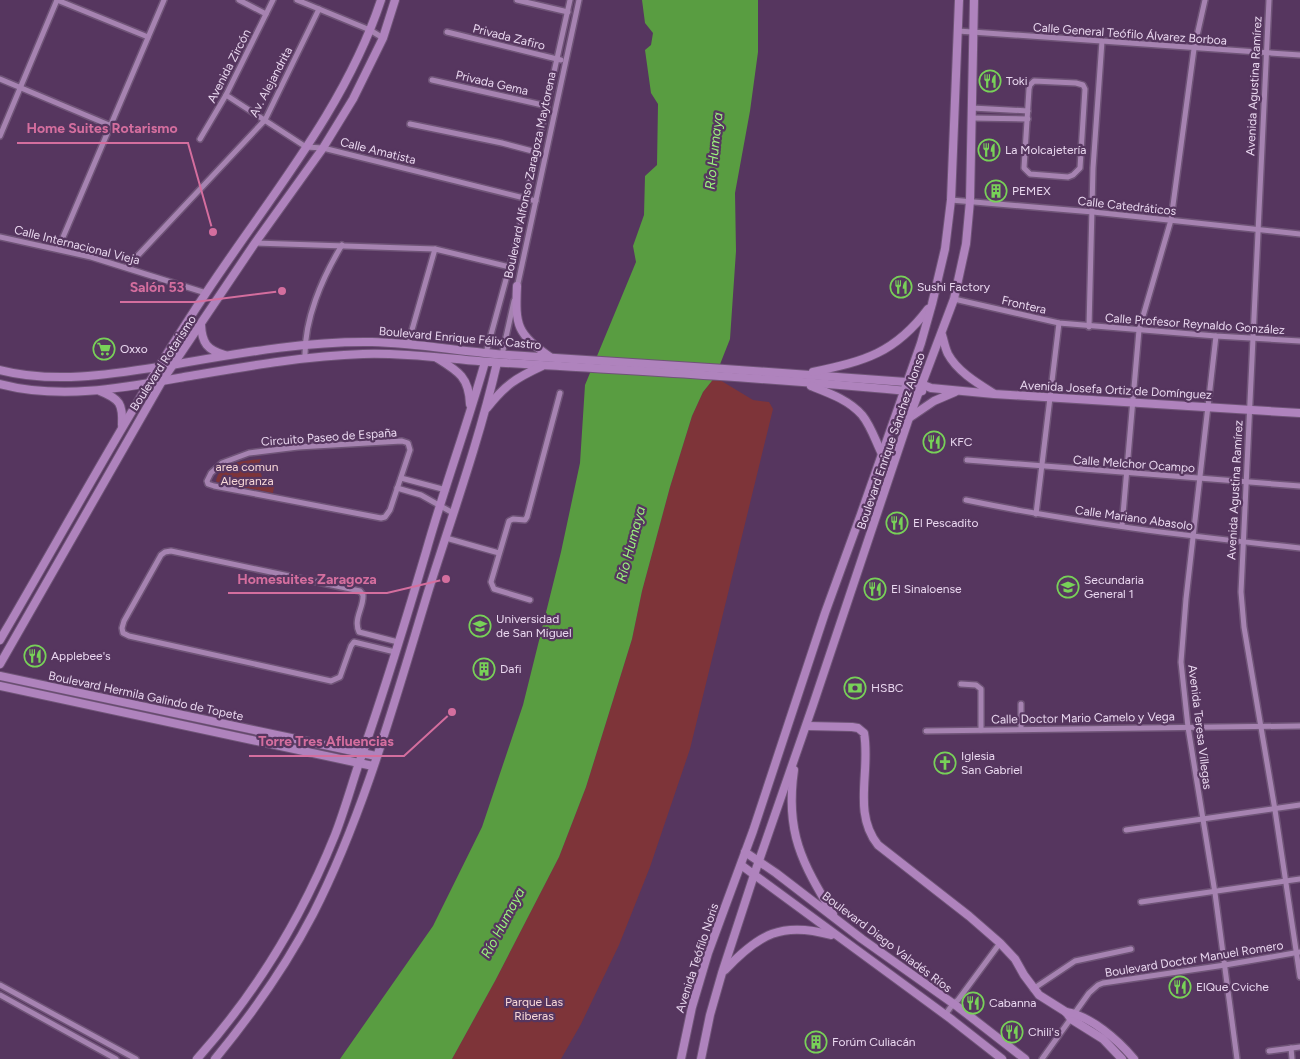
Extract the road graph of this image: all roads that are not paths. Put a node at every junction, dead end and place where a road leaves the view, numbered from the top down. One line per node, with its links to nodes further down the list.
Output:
1 (57, 0): 22 (street); 32 (street)
2 (164, 0): 22 (street)
3 (239, 0): 17 (street)
4 (273, 0): 17 (street, Avenida Zircón)
5 (297, 0): 15 (street)
6 (381, 0): 18 (main road, Boulevard Rotarismo)
7 (395, 0): 23 (main road, Boulevard Rotarismo)
8 (516, 0): 16 (street)
9 (570, 0): 16 (street, Boulevard Alfonso Zaragoza Maytorena)
10 (580, 0): 29 (street, Boulevard Alfonso Zaragoza Maytorena)
11 (959, 0): 19 (main road, Boulevard Enrique Sánchez Alonso)
12 (974, 0): 21 (main road, Boulevard Enrique Sánchez Alonso)
13 (1205, 0): 25 (street)
14 (1269, 0): 26 (street, Avenida Agustina Ramírez)
15 (319, 9): 18 (street); 39 (street, Av. Alejandrita)
16 (568, 12): 28 (street, Boulevard Alfonso Zaragoza Maytorena)
17 (266, 14): 33 (street, Avenida Zircón)
18 (370, 30): 23 (street); 44 (main road, Boulevard Rotarismo)
19 (958, 31): 21 (street, Calle General Teófilo Álvarez Borboa); 48 (main road, Boulevard Enrique Sánchez Alonso)
20 (448, 32): 28 (street, Privada Zafiro)
21 (974, 32): 24 (street, Calle General Teófilo Álvarez Borboa); 35 (main road, Boulevard Enrique Sánchez Alonso)
22 (148, 37): 41 (street)
23 (383, 38): 45 (main road, Boulevard Rotarismo)
24 (1102, 41): 25 (street, Calle General Teófilo Álvarez Borboa); 51 (street)
25 (1194, 49): 26 (street, Calle General Teófilo Álvarez Borboa); 52 (street)
26 (1266, 54): 27 (street, Calle General Teófilo Álvarez Borboa); 53 (street, Avenida Agustina Ramírez)
27 (1300, 55)
28 (558, 59): 29 (street, Privada Zafiro); 34 (street, Boulevard Alfonso Zaragoza Maytorena)
29 (566, 60): 49 (street, Boulevard Alfonso Zaragoza Maytorena)
30 (0, 79): 32 (street)
31 (432, 80): 34 (street, Privada Gema)
32 (21, 88): 41 (street); 42 (street)
33 (226, 95): 39 (street, Calle Amatista); 43 (street, Avenida Zircón)
34 (547, 106): 46 (street, Boulevard Alfonso Zaragoza Maytorena)
35 (972, 108): 36 (street); 37 (main road, Boulevard Enrique Sánchez Alonso)
36 (1028, 111): 38 (street); 38 (street)
37 (972, 118): 38 (street); 50 (main road, Boulevard Enrique Sánchez Alonso)
38 (1028, 119)
39 (265, 120): 44 (street, Calle Amatista); 60 (street, Av. Alejandrita)
40 (410, 124): 46 (street)
41 (109, 125): 58 (street)
42 (0, 136)
43 (200, 139)
44 (306, 147): 45 (street, Calle Amatista); 63 (main road, Boulevard Rotarismo)
45 (323, 148): 47 (street, Calle Amatista); 56 (main road, Boulevard Rotarismo)
46 (536, 152): 47 (street, Boulevard Alfonso Zaragoza Maytorena)
47 (526, 199): 49 (street, Calle Amatista); 61 (street, Boulevard Alfonso Zaragoza Maytorena)
48 (951, 200): 50 (street, Calle Catedráticos); 65 (main road, Boulevard Enrique Sánchez Alonso)
49 (536, 201): 62 (street, Boulevard Alfonso Zaragoza Maytorena)
50 (970, 201): 51 (street, Calle Catedráticos); 64 (main road, Boulevard Enrique Sánchez Alonso)
51 (1093, 212): 52 (street, Calle Catedráticos); 68 (street)
52 (1171, 220): 53 (street, Calle Catedráticos); 69 (street)
53 (1258, 229): 54 (street, Calle Catedráticos); 72 (street, Avenida Agustina Ramírez)
54 (1300, 234)
55 (0, 237): 58 (street, Calle Internacional Vieja)
56 (255, 243): 57 (street); 67 (main road, Boulevard Rotarismo)
57 (342, 245): 59 (street); 75 (street)
58 (58, 249): 60 (street, Calle Internacional Vieja)
59 (435, 249): 61 (street); 74 (street)
60 (127, 267): 63 (street, Calle Internacional Vieja)
61 (510, 267): 76 (street, Boulevard Alfonso Zaragoza Maytorena)
62 (517, 286): 77 (street, Boulevard Alfonso Zaragoza Maytorena); 80 (main road)
63 (206, 293): 87 (main road, Boulevard Rotarismo)
64 (954, 299): 66 (street, Frontera); 70 (main road, Boulevard Enrique Sánchez Alonso)
65 (932, 304): 89 (main road); 93 (main road, Boulevard Enrique Sánchez Alonso)
66 (1060, 323): 68 (street, Frontera); 104 (street)
67 (201, 325): 78 (main road); 85 (main road, Boulevard Rotarismo)
68 (1089, 327): 69 (street, Calle Profesor Reynaldo González)
69 (1138, 330): 71 (street, Calle Profesor Reynaldo González); 105 (street)
70 (942, 335): 96 (main road, Boulevard Enrique Sánchez Alonso); 103 (main road)
71 (1216, 336): 72 (street, Calle Profesor Reynaldo González); 106 (street, Avenida Teresa Villegas)
72 (1252, 338): 73 (street, Calle Profesor Reynaldo González); 108 (street, Avenida Agustina Ramírez)
73 (1300, 341)
74 (408, 344): 75 (main road, Boulevard Enrique Félix Castro); 76 (main road, Boulevard Enrique Félix Castro)
75 (304, 345): 78 (main road, Boulevard Enrique Félix Castro); 81 (street)
76 (486, 353): 77 (main road, Boulevard Enrique Félix Castro)
77 (502, 355): 80 (main road, Boulevard Enrique Félix Castro)
78 (226, 356): 85 (main road, Boulevard Enrique Félix Castro)
79 (435, 357): 81 (main road, Boulevard Enrique Félix Castro); 82 (main road, Boulevard Enrique Félix Castro); 107 (main road)
80 (550, 357): 83 (main road, Boulevard Enrique Félix Castro)
81 (305, 358): 91 (main road, Boulevard Enrique Félix Castro)
82 (485, 362): 84 (main road, Boulevard Enrique Félix Castro); 107 (main road)
83 (572, 362): 86 (main road, Boulevard Enrique Félix Castro); 90 (main road, Boulevard Enrique Félix Castro)
84 (497, 363): 86 (main road, Boulevard Enrique Félix Castro); 109 (main road)
85 (174, 364): 87 (main road, Boulevard Enrique Félix Castro); 91 (main road, Boulevard Rotarismo)
86 (545, 365): 109 (main road)
87 (158, 368): 88 (main road, Boulevard Enrique Félix Castro); 95 (main road, Boulevard Rotarismo)
88 (0, 370)
89 (805, 374): 90 (main road, Boulevard Enrique Félix Castro); 93 (main road, Boulevard Enrique Félix Castro)
90 (791, 377): 92 (main road, Boulevard Enrique Félix Castro)
91 (162, 381): 95 (main road, Boulevard Enrique Félix Castro); 131 (main road, Boulevard Rotarismo)
92 (802, 382): 99 (main road, Boulevard Enrique Félix Castro); 113 (main road)
93 (906, 382): 96 (main road, Boulevard Enrique Félix Castro); 99 (main road, Boulevard Enrique Sánchez Alonso)
94 (0, 384): 98 (main road, Boulevard Enrique Félix Castro)
95 (148, 384): 98 (main road, Boulevard Enrique Félix Castro); 112 (main road, Boulevard Rotarismo)
96 (921, 384): 97 (main road, Avenida Josefa Ortiz de Domínguez); 101 (main road, Boulevard Enrique Sánchez Alonso)
97 (931, 388): 100 (main road, Avenida Josefa Ortiz de Domínguez); 101 (main road, Avenida Josefa Ortiz de Domínguez)
98 (98, 390): 112 (main road)
99 (903, 390): 101 (main road, Boulevard Enrique Félix Castro); 113 (main road, Boulevard Enrique Sánchez Alonso)
100 (959, 391): 103 (main road, Avenida Josefa Ortiz de Domínguez); 111 (main road)
101 (918, 392): 111 (main road, Boulevard Enrique Sánchez Alonso)
102 (560, 393): 136 (street)
103 (994, 394): 104 (main road, Avenida Josefa Ortiz de Domínguez)
104 (1051, 398): 105 (main road, Avenida Josefa Ortiz de Domínguez); 115 (street)
105 (1132, 403): 106 (main road, Avenida Josefa Ortiz de Domínguez); 116 (street)
106 (1207, 407): 108 (main road, Avenida Josefa Ortiz de Domínguez); 118 (street, Avenida Teresa Villegas)
107 (470, 410): 123 (main road)
108 (1250, 410): 110 (main road, Avenida Josefa Ortiz de Domínguez); 119 (street, Avenida Agustina Ramírez)
109 (484, 412): 127 (main road)
110 (1300, 413)
111 (909, 418): 146 (main road, Boulevard Enrique Sánchez Alonso)
112 (122, 427): 129 (main road, Boulevard Rotarismo)
113 (882, 454): 162 (main road, Boulevard Enrique Sánchez Alonso)
114 (967, 460): 115 (street, Calle Melchor Ocampo)
115 (1042, 467): 116 (street, Calle Melchor Ocampo); 128 (street)
116 (1127, 474): 118 (street, Calle Melchor Ocampo); 130 (street)
117 (401, 478): 120 (street); 122 (street, Circuito Paseo de España); 122 (street, Circuito Paseo de España)
118 (1200, 479): 119 (street, Calle Melchor Ocampo); 132 (street, Avenida Teresa Villegas)
119 (1247, 482): 121 (street, Calle Melchor Ocampo); 134 (street, Avenida Agustina Ramírez)
120 (424, 484): 123 (street); 124 (street)
121 (1300, 486)
122 (397, 488): 124 (street)
123 (446, 490): 126 (main road)
124 (420, 494): 126 (street)
125 (966, 500): 128 (street, Calle Mariano Abasolo)
126 (441, 506): 127 (street); 139 (main road)
127 (454, 513): 133 (main road)
128 (1036, 514): 130 (street, Calle Mariano Abasolo)
129 (65, 526): 131 (main road); 138 (main road, Boulevard Rotarismo)
130 (1122, 526): 132 (street, Calle Mariano Abasolo)
131 (75, 531): 141 (main road, Boulevard Rotarismo)
132 (1194, 536): 134 (street, Calle Mariano Abasolo); 149 (street, Avenida Teresa Villegas)
133 (446, 538): 136 (street); 154 (main road)
134 (1243, 542): 135 (street, Calle Mariano Abasolo); 147 (street, Avenida Agustina Ramírez)
135 (1300, 548)
136 (499, 553): 137 (street)
137 (530, 600)
138 (0, 640)
139 (398, 642): 140 (main road); 140 (street)
140 (396, 652): 153 (main road)
141 (0, 664)
142 (0, 676): 153 (main road, Boulevard Hermila Galindo de Topete)
143 (961, 684): 152 (street)
144 (0, 686): 156 (main road, Boulevard Hermila Galindo de Topete)
145 (1021, 704): 150 (street)
146 (807, 726): 155 (main road, Boulevard Enrique Sánchez Alonso); 174 (main road)
147 (1260, 726): 148 (street, Calle Doctor Mario Camelo y Vega); 149 (street, Calle Doctor Mario Camelo y Vega); 159 (street, Avenida Agustina Ramírez)
148 (1300, 726)
149 (1188, 727): 150 (street, Calle Doctor Mario Camelo y Vega); 160 (street, Avenida Teresa Villegas)
150 (1021, 729): 152 (street, Calle Doctor Mario Camelo y Vega)
151 (926, 730): 152 (street, Calle Doctor Mario Camelo y Vega)
152 (981, 730)
153 (363, 754): 154 (main road, Boulevard Hermila Galindo de Topete); 156 (main road)
154 (376, 756): 157 (main road)
155 (796, 756): 163 (main road, Boulevard Enrique Sánchez Alonso); 170 (main road)
156 (360, 762): 157 (main road, Boulevard Hermila Galindo de Topete); 171 (main road)
157 (373, 766): 172 (main road)
158 (1300, 805): 159 (street)
159 (1275, 810): 160 (street); 167 (street, Avenida Agustina Ramírez)
160 (1202, 819): 161 (street); 168 (street, Avenida Teresa Villegas)
161 (1126, 830)
162 (746, 852): 163 (main road, Boulevard Diego Valadés Ríos); 164 (main road)
163 (760, 860): 165 (main road, Boulevard Enrique Sánchez Alonso); 170 (main road, Boulevard Diego Valadés Ríos)
164 (741, 865): 165 (main road, Boulevard Diego Valadés Ríos); 193 (main road, Avenida Teófilo Noris)
165 (754, 875): 173 (main road, Boulevard Diego Valadés Ríos); 178 (main road)
166 (1300, 879): 167 (street)
167 (1286, 881): 168 (street); 176 (street, Avenida Agustina Ramírez)
168 (1215, 893): 169 (street); 177 (street, Avenida Teresa Villegas)
169 (1142, 902)
170 (835, 918): 183 (main road, Boulevard Diego Valadés Ríos)
171 (293, 923): 172 (main road); 191 (main road)
172 (305, 929): 192 (main road)
173 (835, 936): 178 (main road); 185 (main road, Boulevard Diego Valadés Ríos)
174 (1000, 943): 181 (main road); 183 (street)
175 (1131, 950): 181 (street)
176 (1298, 952): 177 (street, Boulevard Doctor Manuel Romero); 179 (street, Avenida Agustina Ramírez)
177 (1225, 965): 184 (street, Boulevard Doctor Manuel Romero); 200 (street, Avenida Teresa Villegas)
178 (722, 973): 194 (main road)
179 (1300, 978)
180 (0, 985): 190 (street)
181 (1033, 989): 184 (main road)
182 (0, 996): 189 (street)
183 (956, 1004): 185 (street); 196 (main road, Boulevard Diego Valadés Ríos)
184 (1070, 1015): 197 (street, Boulevard Doctor Manuel Romero); 198 (main road); 199 (main road)
185 (948, 1017): 195 (main road, Boulevard Diego Valadés Ríos)
186 (1300, 1047): 187 (street)
187 (1291, 1048): 188 (street); 201 (street)
188 (1270, 1052)
189 (116, 1059)
190 (136, 1059)
191 (197, 1059)
192 (215, 1059)
193 (681, 1059)
194 (701, 1059)
195 (1002, 1059)
196 (1025, 1059)
197 (1042, 1059)
198 (1122, 1059)
199 (1134, 1059)
200 (1237, 1059)
201 (1292, 1059)

